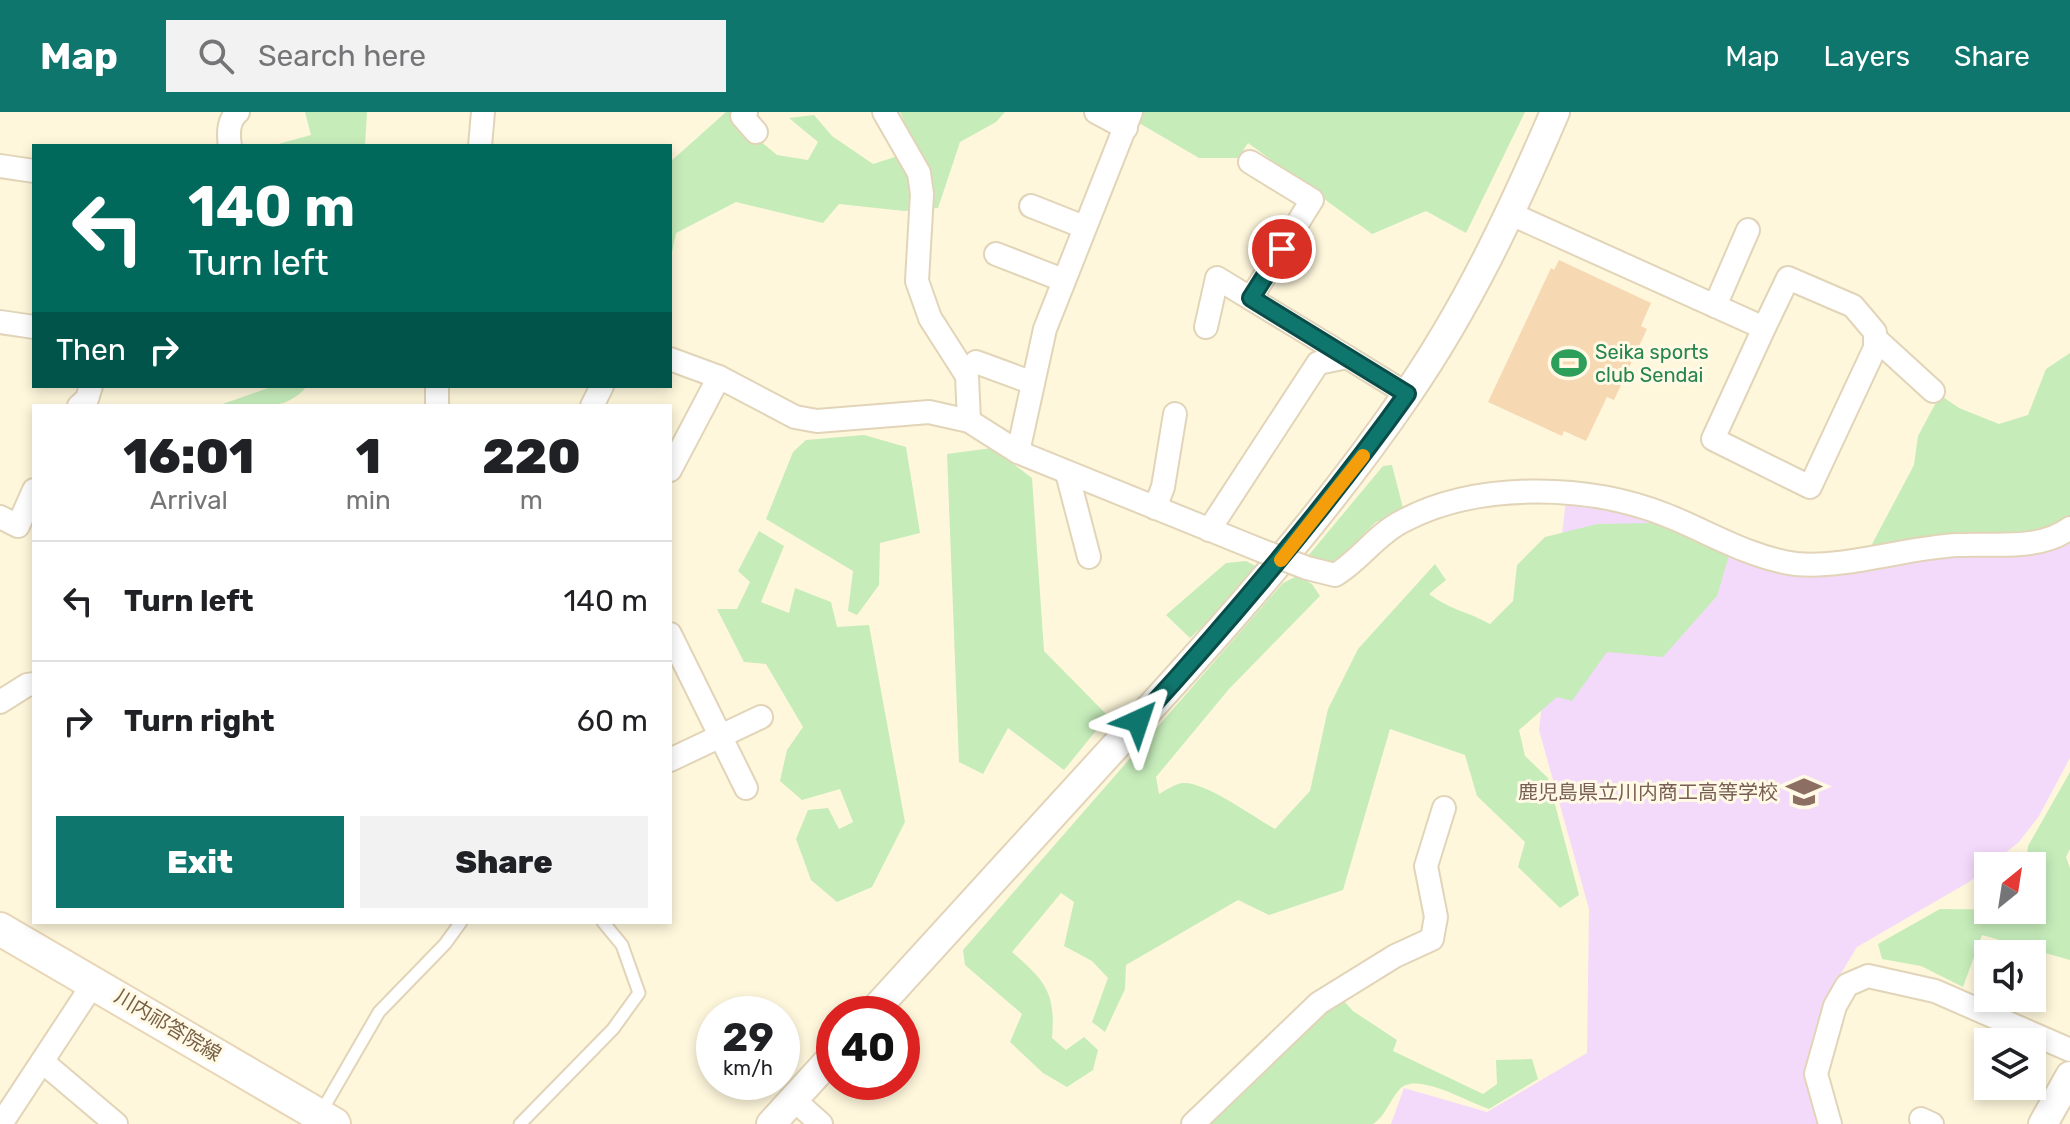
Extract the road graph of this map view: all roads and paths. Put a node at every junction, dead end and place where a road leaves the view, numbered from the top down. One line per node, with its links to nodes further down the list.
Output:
1 (238, 112): 7 (street)
2 (483, 112): 8 (street)
3 (884, 112): 33 (street)
4 (1096, 112): 6 (street)
5 (1555, 112): 13 (street)
6 (1128, 120): 14 (street)
7 (230, 144)
8 (480, 144)
9 (1250, 162): 18 (street)
10 (0, 166): 11 (street)
11 (32, 171)
12 (1031, 206): 14 (street)
13 (1511, 214): 19 (street); 31 (street)
14 (1084, 227): 17 (street)
15 (1748, 230): 19 (street)
16 (996, 254): 17 (street)
17 (1063, 280): 29 (street)
18 (1251, 298): 22 (street); 25 (street)
19 (1715, 306): 23 (street)
20 (0, 322): 21 (street)
21 (32, 327)
22 (1206, 327)
23 (1764, 328): 24 (street); 24 (street)
24 (1875, 338): 30 (street)
25 (1347, 357): 31 (street); 41 (street)
26 (672, 360): 28 (street)
27 (976, 362): 29 (street)
28 (719, 377): 33 (street); 35 (street)
29 (1033, 383): 34 (street)
30 (1933, 391)
31 (1407, 394): 55 (street)
32 (1175, 414): 38 (street)
33 (969, 421): 34 (street)
34 (1018, 452): 36 (street)
35 (672, 466)
36 (1067, 473): 38 (street); 42 (street)
37 (32, 494): 39 (street)
38 (1155, 508): 41 (street)
39 (0, 517)
40 (2070, 528): 41 (street, bridge)
41 (1209, 530)
42 (1089, 557)
43 (672, 634): 47 (street)
44 (32, 684): 45 (street)
45 (0, 702)
46 (761, 717): 47 (street)
47 (721, 735): 48 (street); 49 (street)
48 (672, 759)
49 (746, 788)
50 (1444, 808): 69 (street)
51 (460, 924): 64 (lane)
52 (605, 924): 66 (lane)
53 (0, 929): 54 (main road, 川内祁答院線)
54 (95, 981): 57 (street); 64 (main road, 川内祁答院線)
55 (887, 996)
56 (2070, 1050): 70 (street)
57 (44, 1063): 63 (street); 65 (street)
58 (816, 1074): 60 (street)
59 (2070, 1076): 71 (street)
60 (800, 1091)
61 (792, 1100): 67 (street)
62 (794, 1100): 68 (street)
63 (3, 1116)
64 (327, 1120)
65 (116, 1124)
66 (520, 1124)
67 (771, 1124)
68 (821, 1124)
69 (1193, 1124)
70 (1830, 1124)
71 (2043, 1124)

